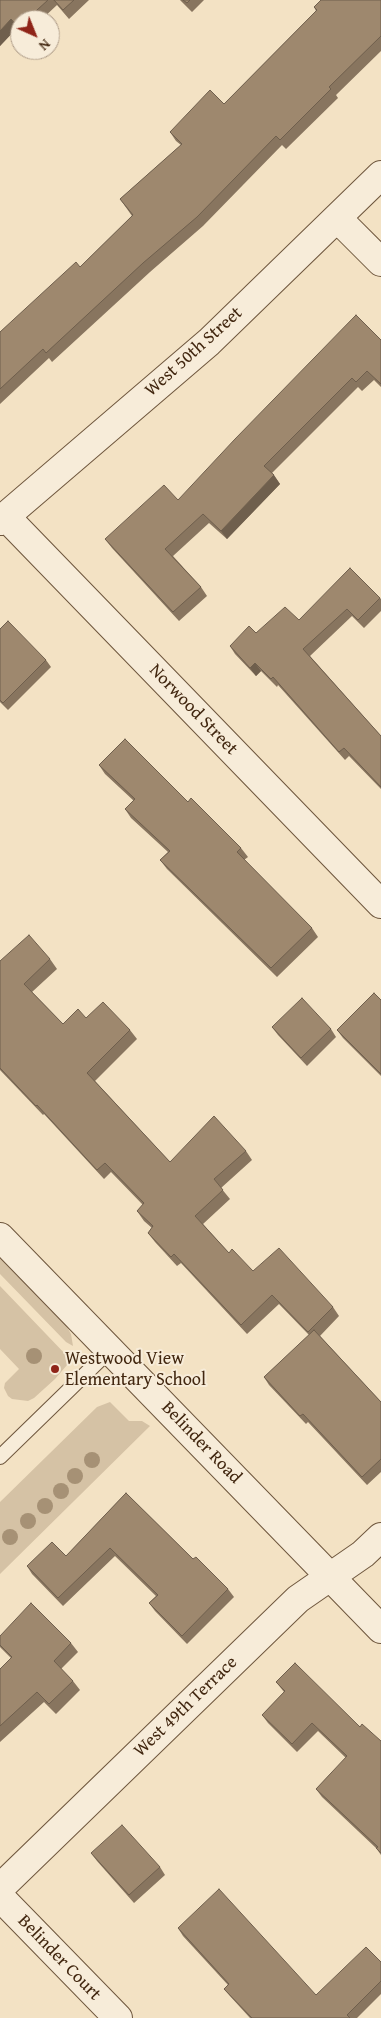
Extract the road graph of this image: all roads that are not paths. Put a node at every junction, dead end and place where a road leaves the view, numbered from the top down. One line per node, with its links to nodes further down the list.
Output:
1 (381, 175): 2 (street, West 50th Street)
2 (337, 218): 3 (street); 4 (street, West 50th Street)
3 (381, 262)
4 (3, 519): 5 (street, Norwood Street)
5 (381, 904)
6 (0, 1237): 7 (street, Belinder Road)
7 (110, 1350): 8 (lane); 10 (street, Belinder Road)
8 (0, 1457)
9 (381, 1537): 10 (street, West 49th Terrace)
10 (331, 1576): 11 (street, Belinder Road); 12 (street, West 49th Terrace)
11 (381, 1629)
12 (0, 1888)
13 (0, 1897): 14 (street, Belinder Court)
14 (118, 2018)

